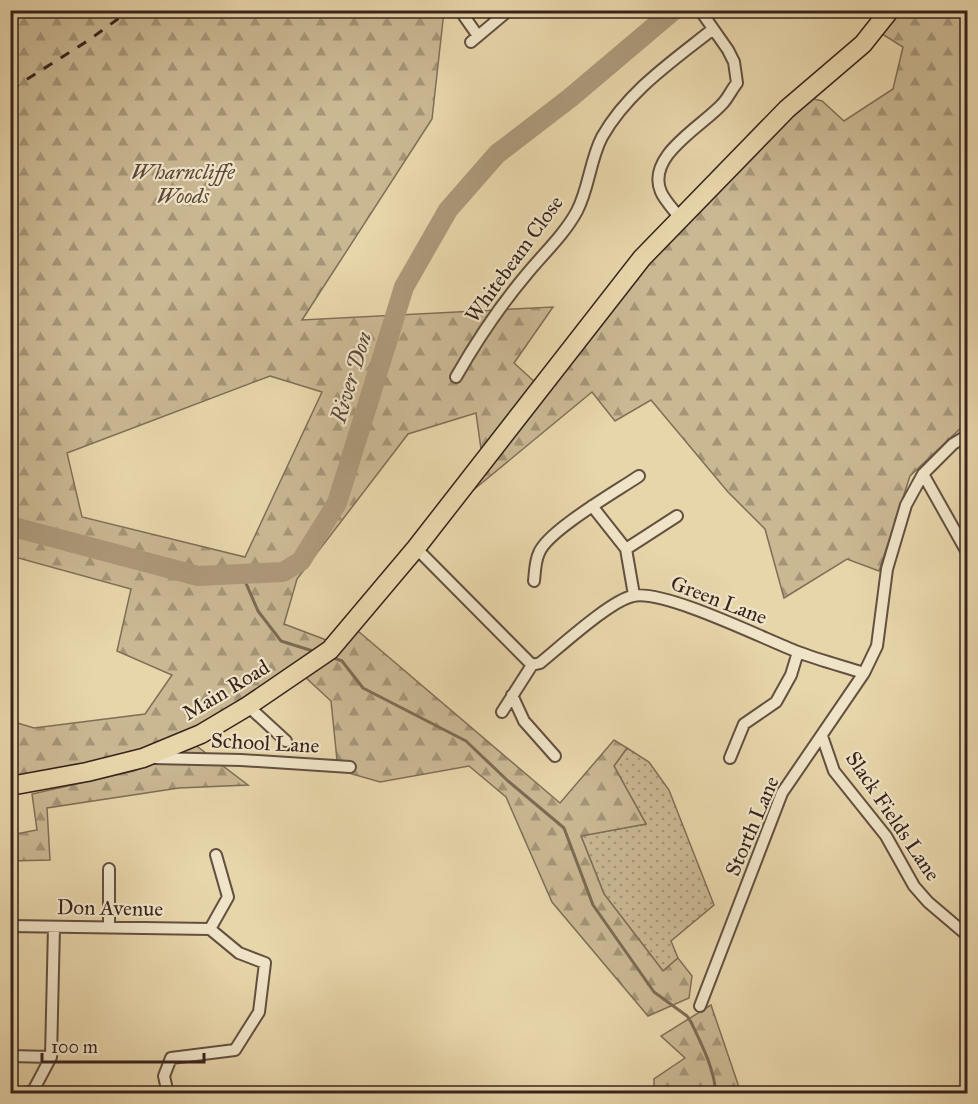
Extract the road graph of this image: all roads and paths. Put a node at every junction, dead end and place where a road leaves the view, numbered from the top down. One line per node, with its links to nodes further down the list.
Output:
1 (509, 10): 4 (street)
2 (890, 10): 6 (main road, Main Road)
3 (704, 15): 5 (street)
4 (464, 16)
5 (713, 30): 6 (street); 7 (street, Whitebeam Close)
6 (680, 219): 13 (main road, Main Road)
7 (456, 377)
8 (968, 435): 9 (street)
9 (923, 474): 15 (street); 20 (street)
10 (639, 476): 11 (street)
11 (592, 506): 14 (street); 16 (street)
12 (677, 516): 14 (street)
13 (416, 548): 19 (street); 22 (main road, Main Road)
14 (626, 549): 17 (street)
15 (968, 554)
16 (534, 581)
17 (634, 595): 18 (street, Green Lane); 19 (street)
18 (798, 652): 20 (street, Green Lane); 28 (street)
19 (532, 665): 21 (street)
20 (864, 673): 24 (street, Storth Lane)
21 (512, 695): 23 (street); 26 (street)
22 (248, 706): 25 (street); 27 (main road, Main Road)
23 (502, 712)
24 (822, 736): 37 (street, Slack Fields Lane); 38 (street, Storth Lane)
25 (286, 741)
26 (555, 756)
27 (142, 758): 29 (street, School Lane); 30 (main road, Main Road)
28 (730, 758)
29 (350, 767)
30 (10, 786)
31 (216, 855): 36 (street)
32 (109, 869): 35 (street)
33 (10, 926): 34 (street, Don Avenue)
34 (54, 927): 35 (street, Don Avenue); 40 (street)
35 (109, 927): 36 (street, Don Avenue)
36 (210, 928): 42 (street)
37 (968, 936)
38 (700, 1006)
39 (10, 1056): 40 (street)
40 (51, 1057): 41 (street)
41 (19, 1094)
42 (168, 1094)

